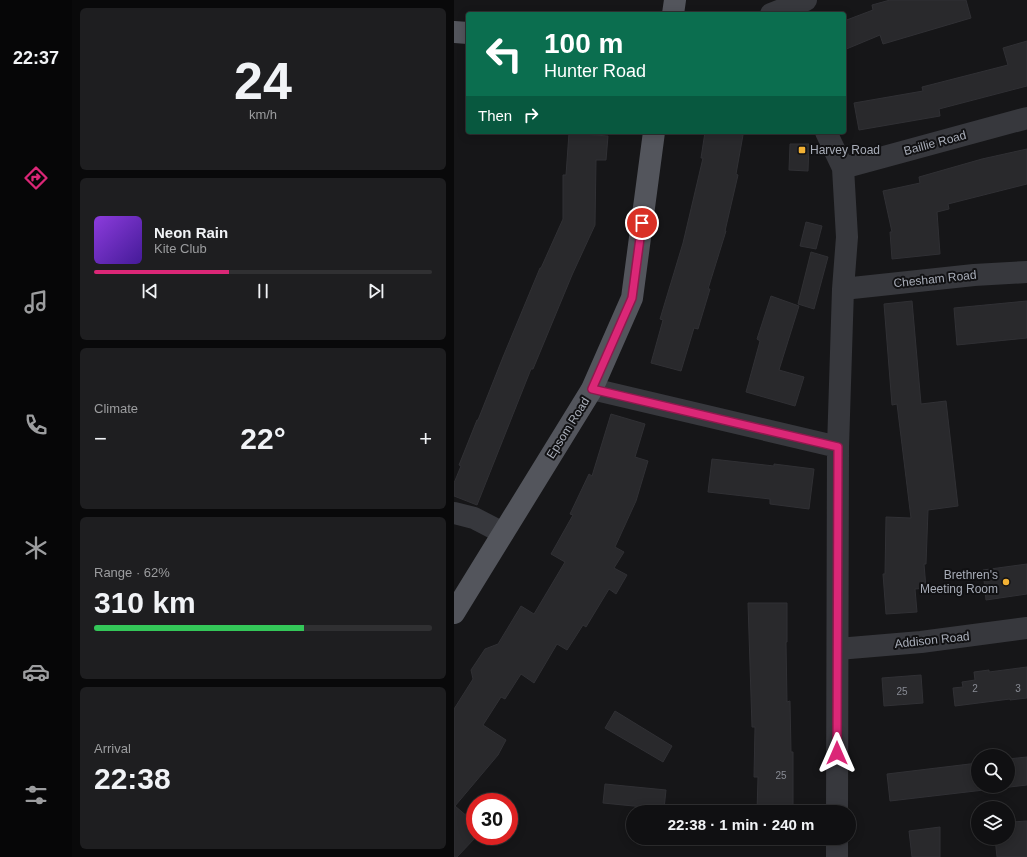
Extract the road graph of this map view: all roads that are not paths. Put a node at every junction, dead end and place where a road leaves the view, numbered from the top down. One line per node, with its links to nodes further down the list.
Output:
1 (675, 0): 3 (main road)
2 (806, 0): 4 (street)
3 (673, 12)
4 (776, 12)
5 (454, 32): 6 (main road)
6 (466, 34)
7 (1027, 118): 10 (street, Baillie Road)
8 (654, 134): 13 (main road, Epsom Road)
9 (827, 134): 10 (street)
10 (843, 168): 12 (street)
11 (1027, 272): 12 (street, Chesham Road)
12 (843, 289): 14 (street)
13 (592, 389): 14 (street); 16 (main road, Epsom Road)
14 (838, 447): 19 (street)
15 (454, 513): 16 (street)
16 (502, 533): 17 (main road, Epsom Road)
17 (454, 613)
18 (1027, 628): 19 (street, Addison Road)
19 (838, 649): 20 (street)
20 (837, 805)
21 (837, 845): 22 (street)
22 (837, 857)

